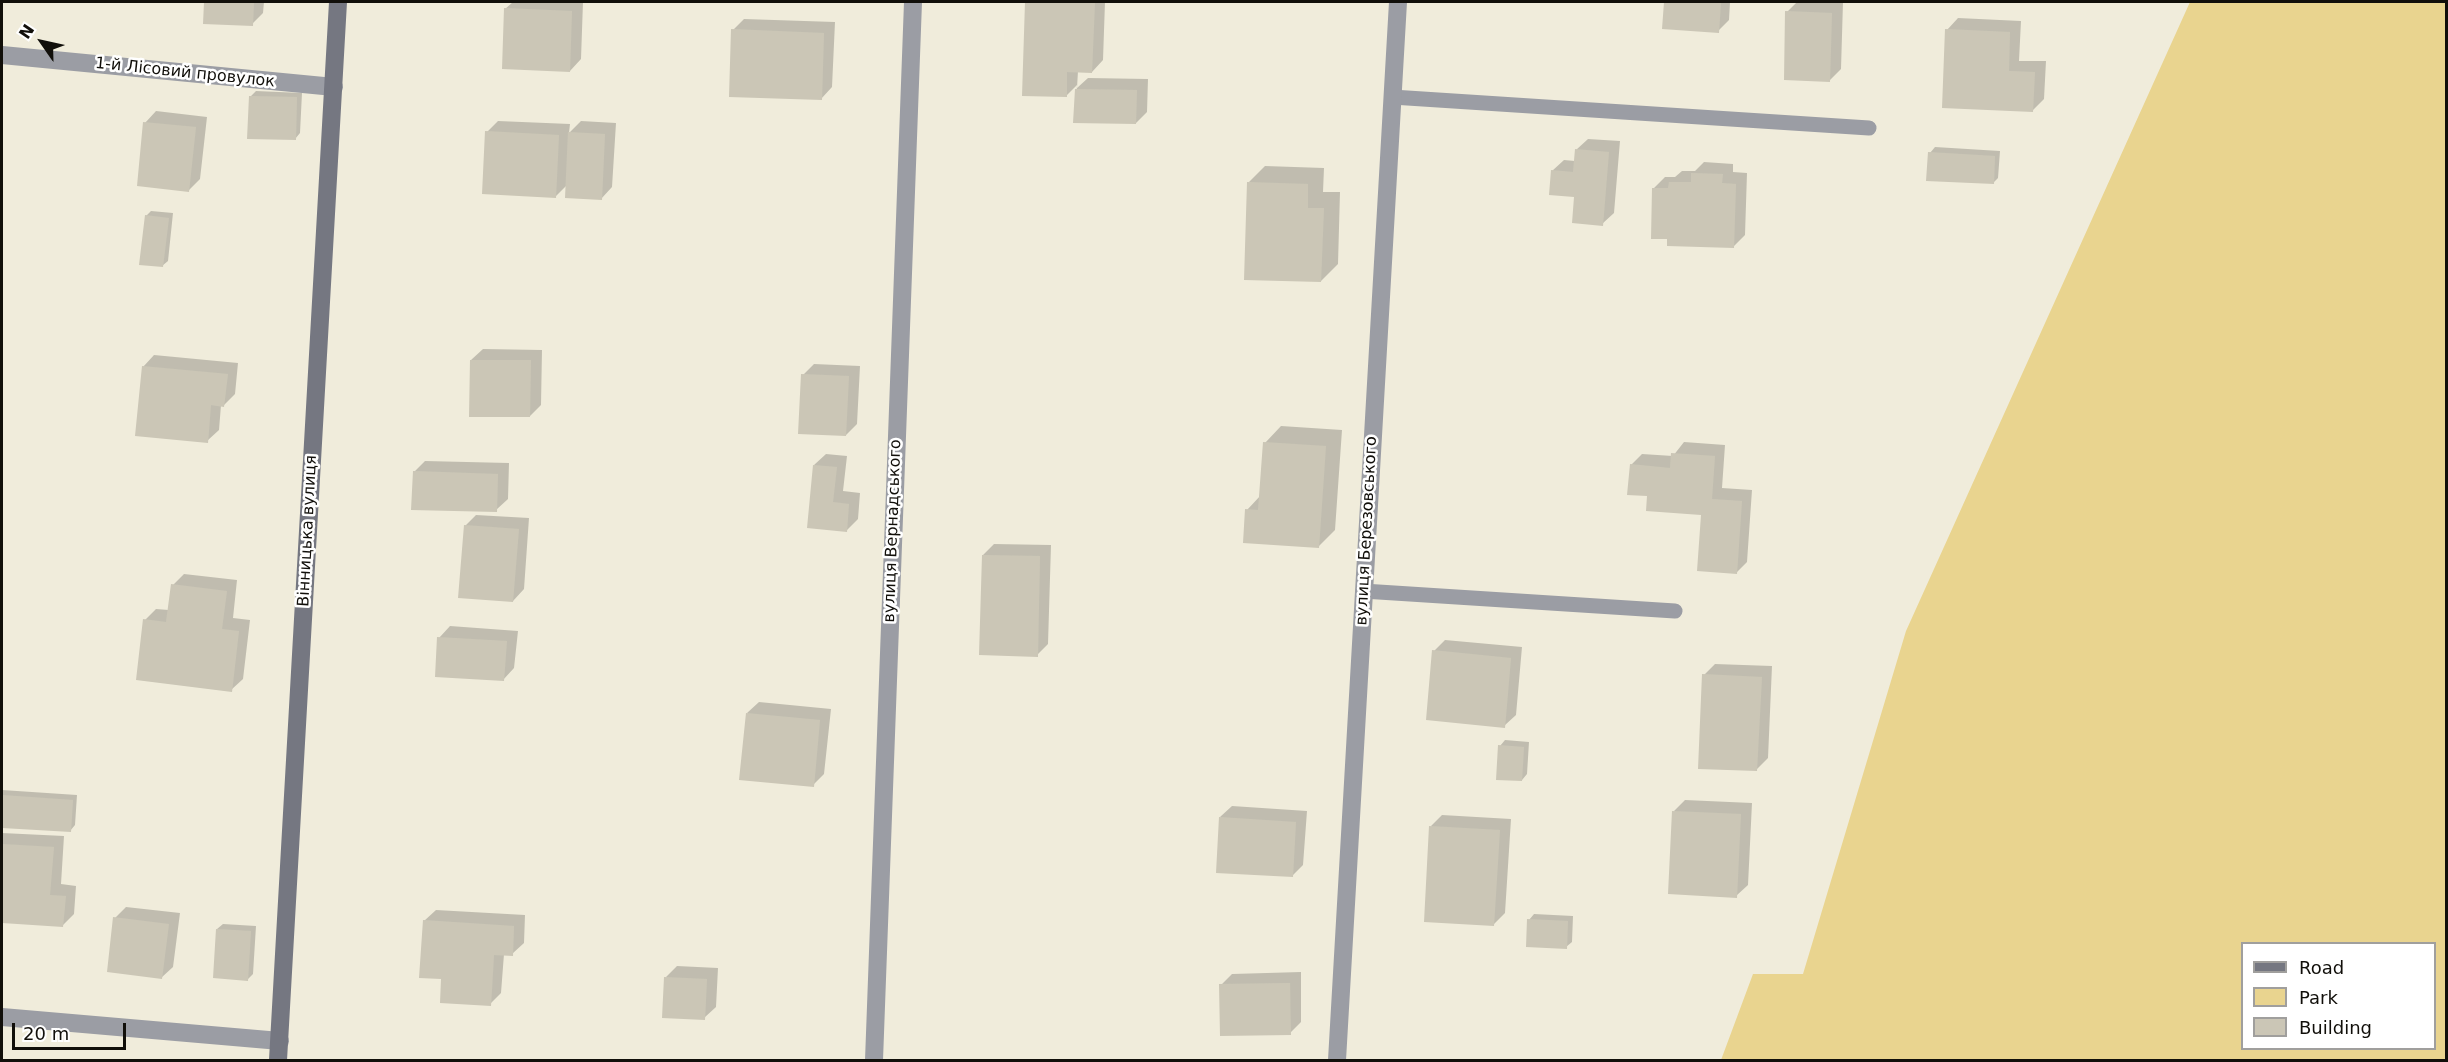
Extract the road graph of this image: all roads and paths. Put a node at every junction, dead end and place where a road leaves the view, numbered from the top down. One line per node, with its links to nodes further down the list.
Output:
1 (338, 2): 5 (street, Вінницька вулиця)
2 (913, 2): 13 (street, вулиця Вернадського)
3 (1398, 2): 6 (street, вулиця Березовського)
4 (2, 55): 5 (street, 1-й Лісовий провулок)
5 (334, 87): 11 (street, Вінницька вулиця)
6 (1392, 97): 7 (lane); 8 (street, вулиця Березовського)
7 (1869, 128)
8 (1364, 591): 9 (lane); 14 (street, вулиця Березовського)
9 (1675, 611)
10 (2, 1017): 11 (street)
11 (280, 1041): 12 (street, Вінницька вулиця)
12 (278, 1060)
13 (874, 1060)
14 (1337, 1060)

